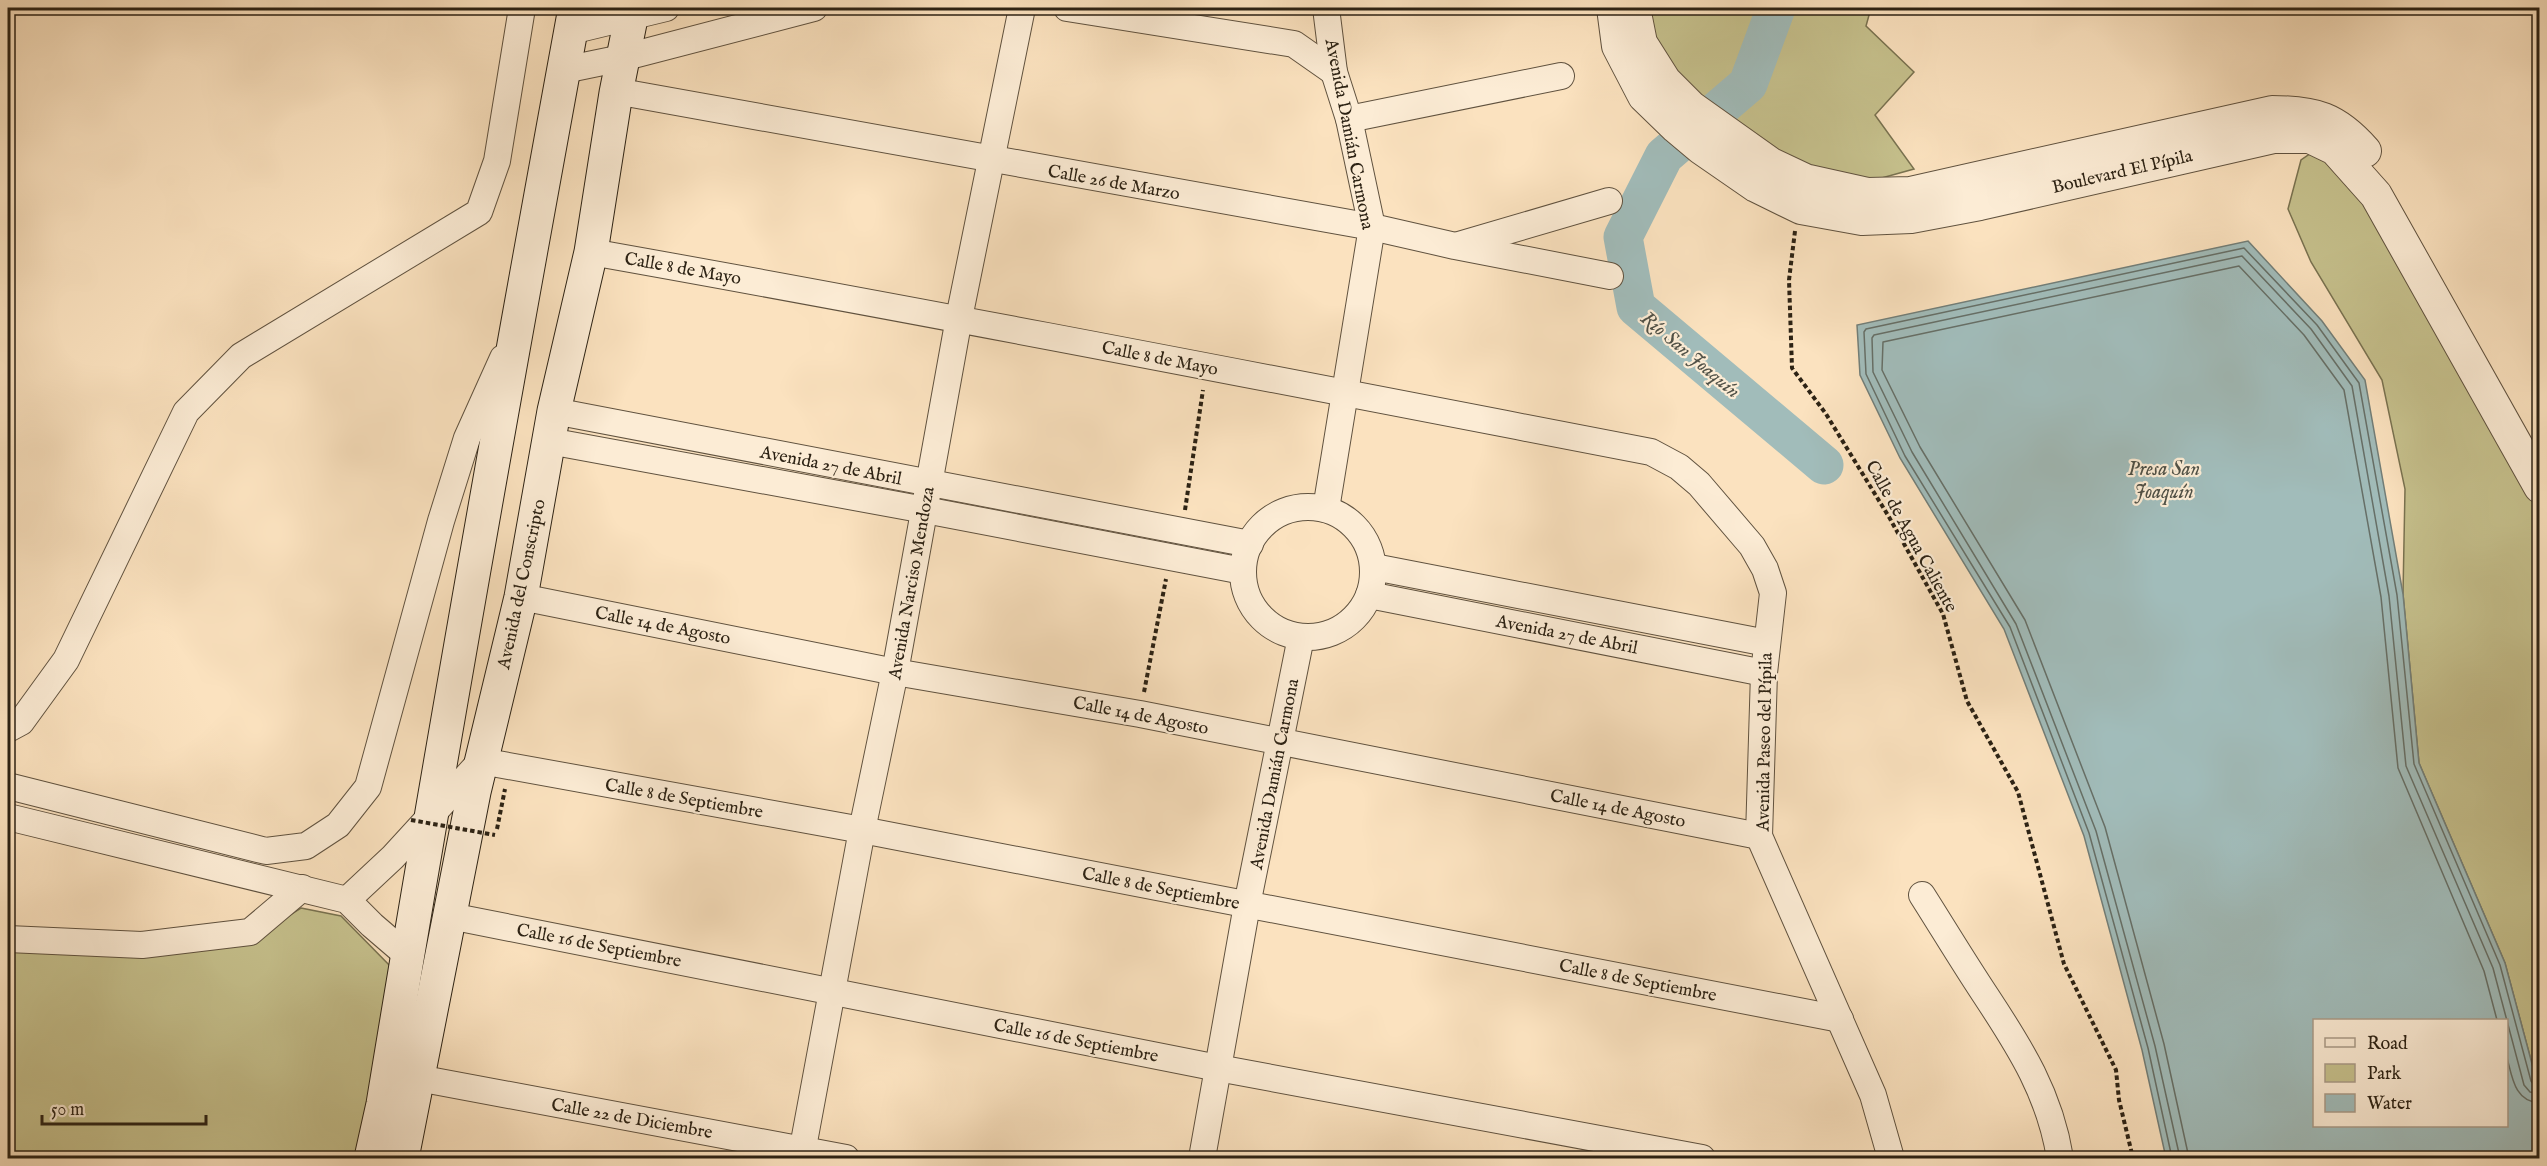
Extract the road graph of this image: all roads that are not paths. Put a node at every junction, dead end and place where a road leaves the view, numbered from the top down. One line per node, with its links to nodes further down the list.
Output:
1 (522, 8): 45 (street)
2 (666, 8): 9 (street)
3 (814, 8): 11 (street)
4 (1022, 8): 19 (street, Avenida Narciso Mendoza)
5 (1067, 8): 13 (street)
6 (1326, 8): 13 (street, Avenida Damián Carmona)
7 (1613, 8): 16 (street, Boulevard El Pípila)
8 (1634, 8): 16 (street, Boulevard El Pípila)
9 (632, 12): 10 (street); 11 (main road, Avenida del Conscripto)
10 (573, 19): 12 (main road)
11 (622, 58): 12 (street); 15 (main road, Avenida del Conscripto)
12 (564, 70): 26 (main road)
13 (1334, 72): 17 (street, Avenida Damián Carmona)
14 (1561, 76): 17 (street)
15 (616, 93): 19 (street, Calle 26 de Marzo); 23 (main road, Avenida del Conscripto)
16 (1683, 117): 18 (street, Boulevard El Pípila)
17 (1349, 119): 21 (street, Avenida Damián Carmona)
18 (1710, 138): 30 (street, Boulevard El Pípila); 32 (street, Boulevard El Pípila)
19 (992, 160): 21 (street, Calle 26 de Marzo); 25 (street, Avenida Narciso Mendoza)
20 (1609, 201): 22 (street)
21 (1372, 227): 22 (street, Calle 26 de Marzo); 28 (street, Avenida Damián Carmona)
22 (1455, 246): 24 (street, Calle 26 de Marzo)
23 (591, 252): 25 (street, Calle 8 de Mayo); 27 (main road, Avenida del Conscripto)
24 (1610, 276)
25 (959, 318): 28 (street, Calle 8 de Mayo); 31 (street, Avenida Narciso Mendoza)
26 (519, 322): 27 (main road); 48 (street); 50 (main road)
27 (572, 329): 29 (main road, Avenida del Conscripto)
28 (1347, 393): 33 (street, Calle 8 de Mayo); 34 (street, Avenida Damián Carmona)
29 (552, 426): 31 (street, Avenida 27 de Abril); 35 (street, Avenida 27 de Abril); 40 (main road, Avenida del Conscripto)
30 (2540, 466)
31 (929, 483): 35 (street, Avenida Narciso Mendoza); 36 (street, Avenida 27 de Abril)
32 (2540, 487)
33 (1713, 500): 42 (street, Avenida Paseo del Pípila)
34 (1326, 509): 36 (street); 37 (street)
35 (925, 510): 38 (street, Avenida 27 de Abril); 43 (street, Avenida Narciso Mendoza)
36 (1250, 544): 38 (street)
37 (1374, 567): 39 (street); 42 (street, Avenida 27 de Abril)
38 (1243, 572): 41 (street)
39 (1369, 595): 41 (street); 44 (street, Avenida 27 de Abril)
40 (521, 597): 43 (street, Calle 14 de Agosto); 47 (main road, Avenida del Conscripto)
41 (1301, 637): 46 (street, Avenida Damián Carmona)
42 (1767, 643): 44 (street, Avenida Paseo del Pípila)
43 (895, 672): 46 (street, Calle 14 de Agosto); 51 (street, Avenida Narciso Mendoza)
44 (1764, 673): 52 (street, Avenida Paseo del Pípila)
45 (8, 729)
46 (1281, 742): 52 (street, Calle 14 de Agosto); 56 (street, Avenida Damián Carmona)
47 (481, 761): 50 (street); 51 (street, Calle 8 de Septiembre); 57 (main road, Avenida del Conscripto)
48 (8, 786)
49 (8, 817): 53 (street)
50 (420, 819): 55 (street); 59 (main road)
51 (862, 830): 56 (street, Calle 8 de Septiembre); 60 (street, Avenida Narciso Mendoza)
52 (1760, 836): 61 (street, Avenida Paseo del Pípila)
53 (302, 888): 55 (street); 58 (street)
54 (1922, 895): 71 (street)
55 (347, 900): 59 (street)
56 (1247, 905): 61 (street, Calle 8 de Septiembre); 62 (street, Avenida Damián Carmona)
57 (450, 916): 60 (street, Calle 16 de Septiembre); 63 (main road, Avenida del Conscripto)
58 (8, 939)
59 (407, 955): 65 (main road)
60 (832, 992): 62 (street, Calle 16 de Septiembre); 64 (street, Avenida Narciso Mendoza)
61 (1840, 1019): 70 (street, Avenida Paseo del Pípila)
62 (1218, 1068): 68 (street, Avenida Damián Carmona); 69 (street, Calle 16 de Septiembre)
63 (418, 1078): 64 (street, Calle 22 de Diciembre); 66 (main road, Avenida del Conscripto)
64 (802, 1154): 67 (street, Calle 22 de Diciembre)
65 (371, 1158)
66 (402, 1158)
67 (846, 1158)
68 (1202, 1158)
69 (1702, 1158)
70 (1891, 1158)
71 (2060, 1158)

